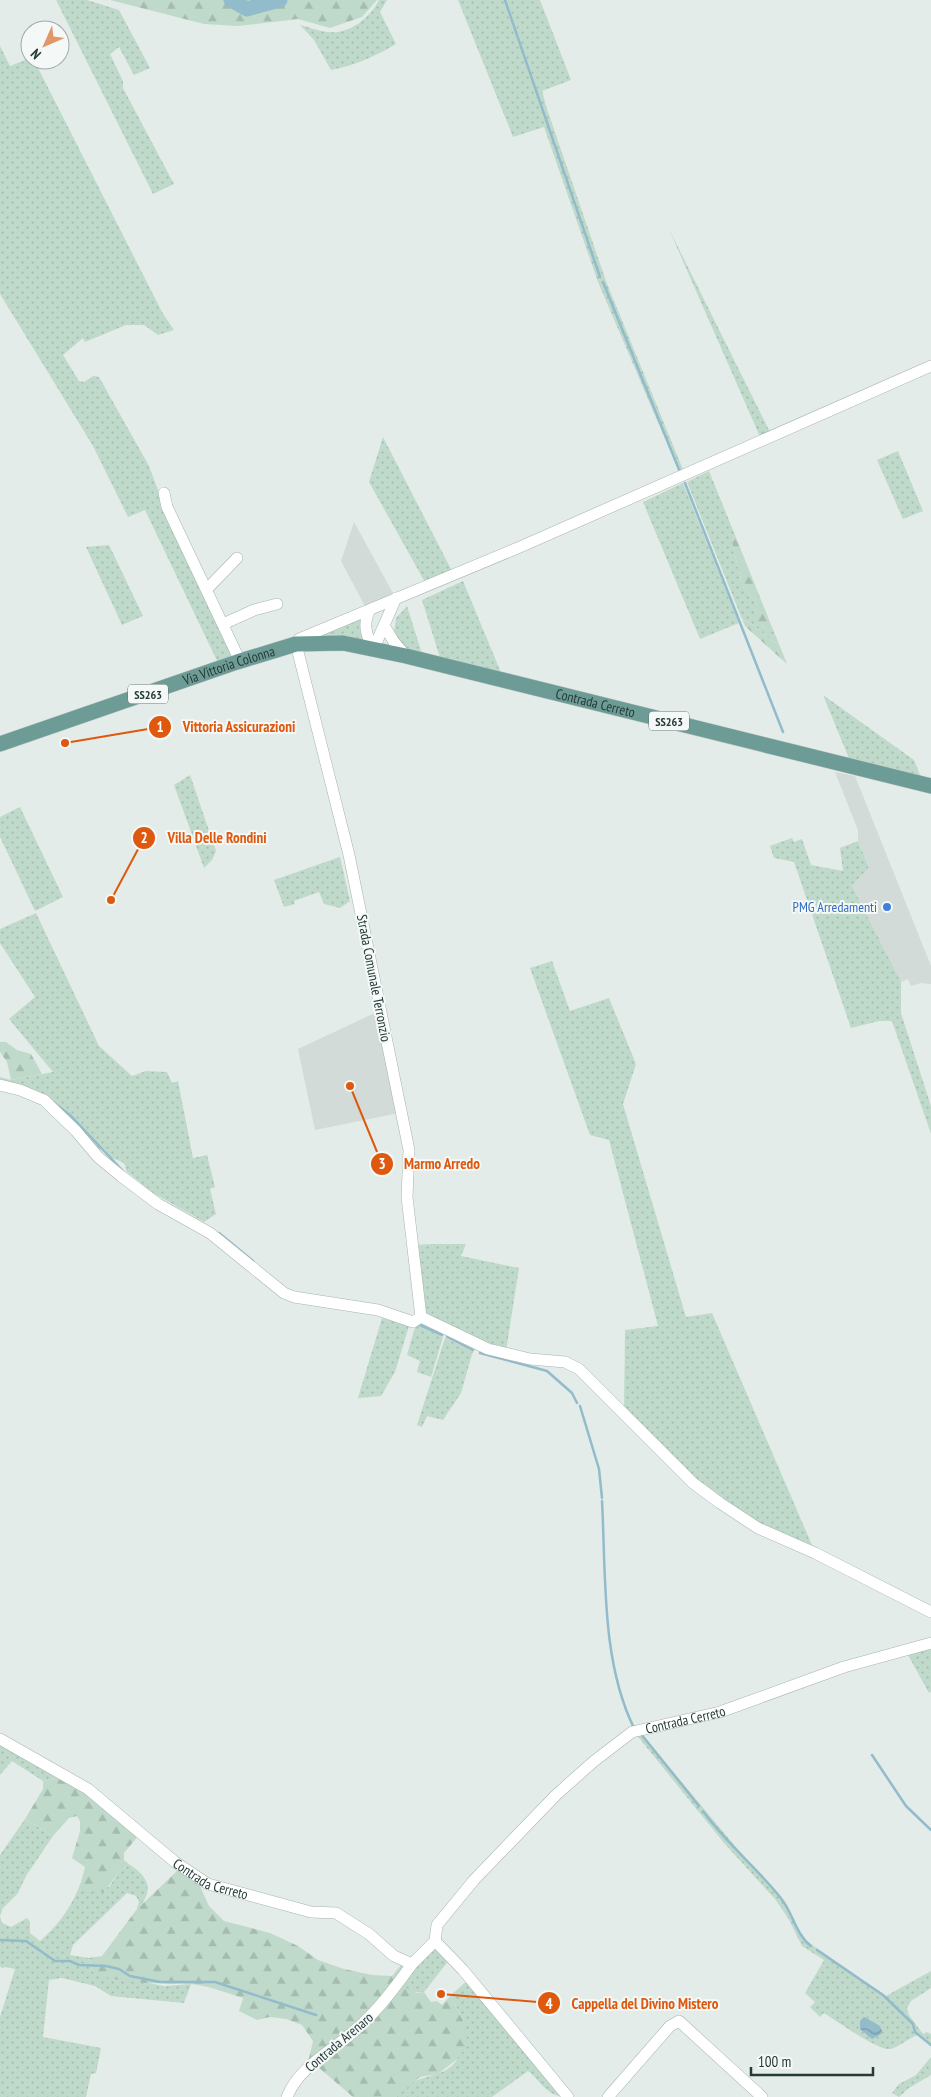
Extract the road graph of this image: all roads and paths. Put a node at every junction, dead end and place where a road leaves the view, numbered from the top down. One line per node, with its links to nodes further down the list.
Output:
1 (931, 366): 5 (street)
2 (164, 493): 4 (street)
3 (237, 558): 4 (street)
4 (207, 589): 8 (street)
5 (396, 598): 7 (street); 9 (street)
6 (278, 604): 8 (street)
7 (368, 611): 10 (street); 11 (street)
8 (223, 624): 13 (street)
9 (385, 626): 11 (street); 12 (street)
10 (296, 644): 11 (main road, Via Vittoria Colonna / SS263); 13 (main road, Via Vittoria Colonna / SS263); 17 (street, Strada Comunale Terronzio)
11 (374, 648): 12 (main road, Via Vittoria Colonna / SS263)
12 (406, 656): 15 (main road, Contrada Cerreto / SS263)
13 (240, 661): 14 (main road, Via Vittoria Colonna / SS263)
14 (0, 744)
15 (931, 786)
16 (0, 1085): 17 (street)
17 (421, 1317): 18 (street)
18 (931, 1612)
19 (931, 1643): 21 (street, Contrada Cerreto)
20 (0, 1739): 22 (street, Contrada Cerreto)
21 (435, 1941): 22 (street, Contrada Cerreto); 24 (street)
22 (412, 1964): 23 (street, Contrada Arenaro)
23 (287, 2097)
24 (568, 2097)
25 (608, 2097): 26 (street)
26 (762, 2097)

